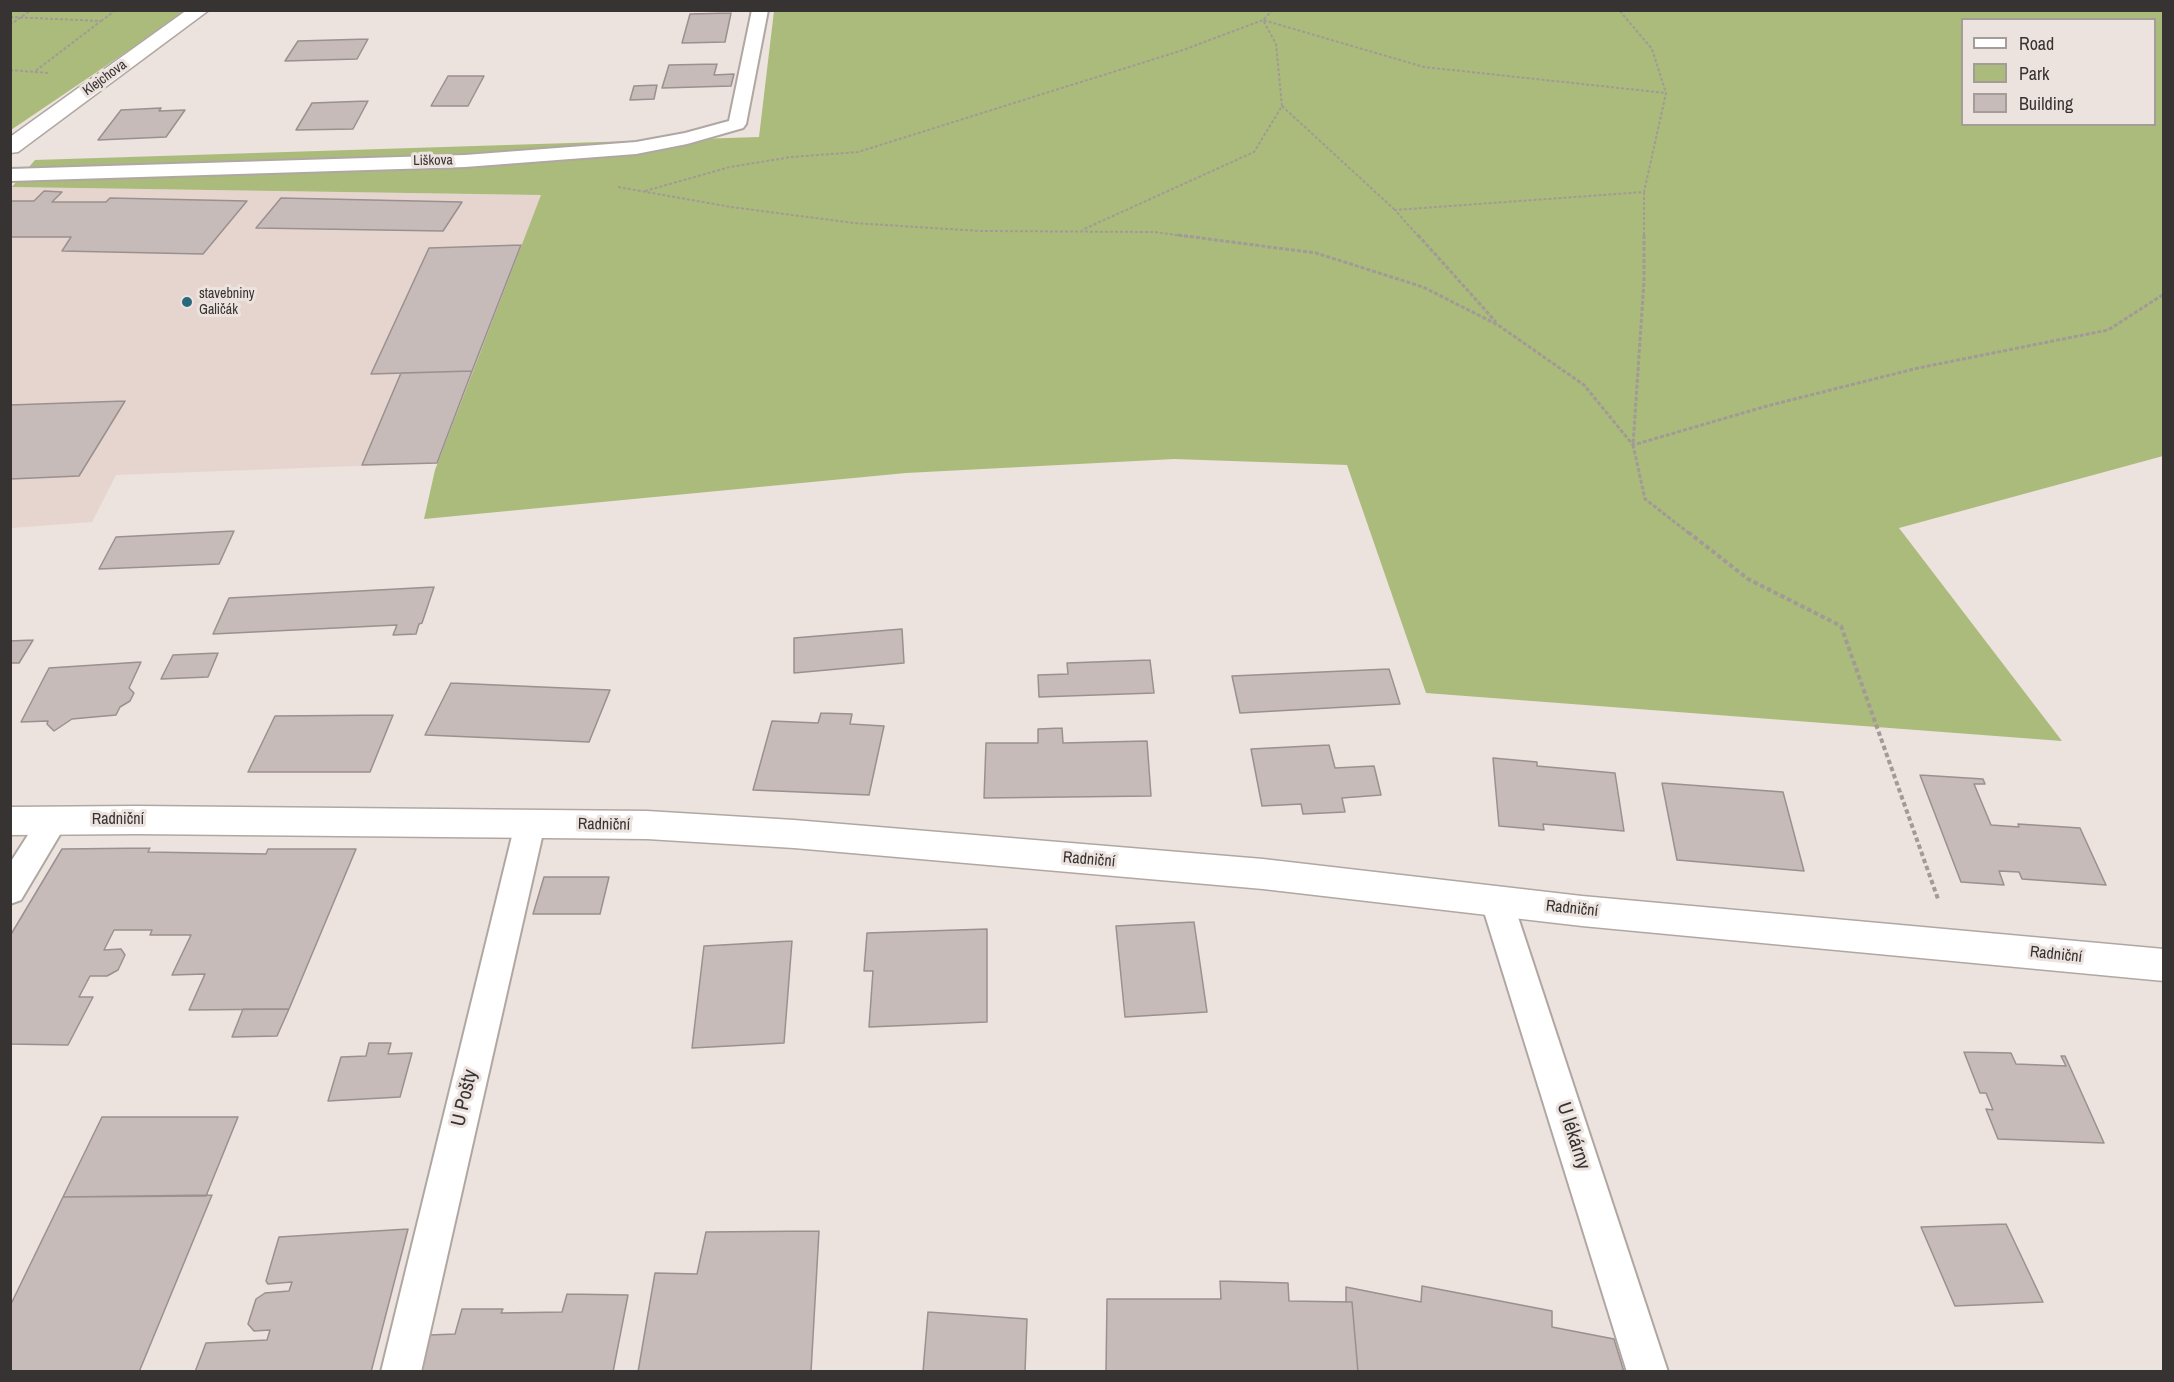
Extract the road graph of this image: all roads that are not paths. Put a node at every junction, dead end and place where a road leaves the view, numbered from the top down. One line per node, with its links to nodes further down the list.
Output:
1 (200, 10): 3 (street, Klejchova)
2 (759, 10): 4 (lane, Liškova)
3 (10, 147)
4 (10, 175)
5 (10, 821): 6 (street, Radniční)
6 (53, 821): 7 (street, Radniční); 8 (lane)
7 (530, 824): 9 (street, Radniční); 11 (lane, U Pošty)
8 (10, 891)
9 (1497, 902): 10 (street, Radniční); 12 (lane, U lékárny)
10 (2163, 965)
11 (401, 1371)
12 (1648, 1371)

